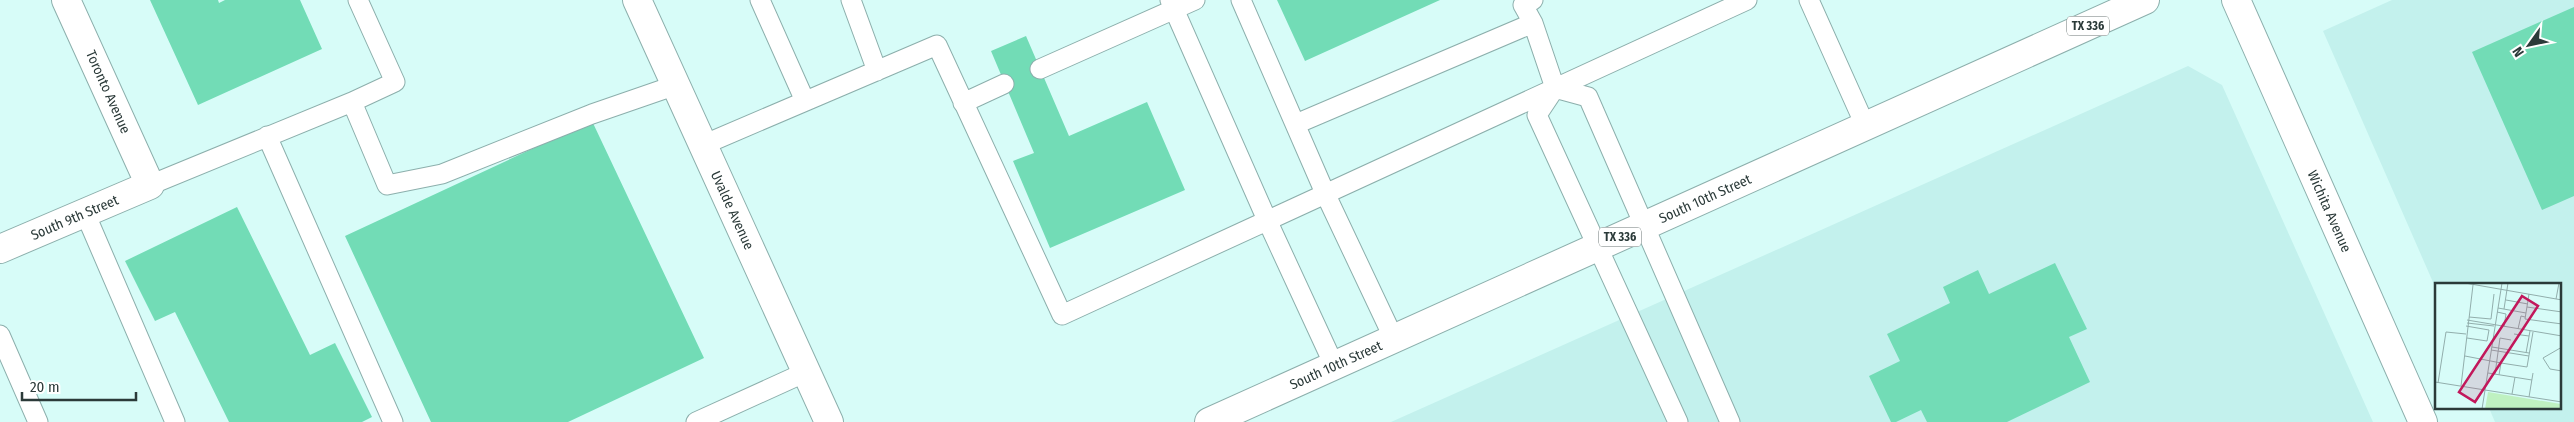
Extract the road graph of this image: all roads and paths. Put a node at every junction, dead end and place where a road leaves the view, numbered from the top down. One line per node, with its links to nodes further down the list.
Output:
1 (66, 0): 27 (main road, Toronto Avenue)
2 (358, 0): 21 (lane)
3 (638, 0): 18 (main road, Uvalde Avenue)
4 (760, 0): 20 (lane)
5 (851, 0): 16 (lane)
6 (1195, 0): 13 (lane)
7 (1240, 0): 23 (lane)
8 (1747, 0): 19 (lane)
9 (1809, 0): 24 (lane)
10 (2145, 0): 24 (main road, South 10th Street / TX 336)
11 (2236, 0): 47 (main road, Wichita Avenue)
12 (1525, 2): 14 (lane)
13 (1172, 5): 15 (lane); 30 (lane)
14 (1533, 23): 19 (lane); 23 (lane)
15 (1040, 69)
16 (877, 71): 20 (lane); 22 (lane)
17 (1004, 84): 22 (lane)
18 (676, 85): 21 (lane); 26 (main road, Uvalde Avenue)
19 (1555, 88): 28 (lane); 31 (lane); 32 (lane)
20 (806, 101): 26 (lane)
21 (352, 102): 25 (lane)
22 (963, 103): 30 (lane)
23 (1296, 124): 28 (lane)
24 (1865, 125): 31 (main road, South 10th Street / TX 336)
25 (267, 136): 27 (lane); 41 (lane)
26 (703, 146): 37 (main road, Uvalde Avenue)
27 (150, 185): 29 (main road, South 9th Street)
28 (1325, 193): 30 (lane); 35 (lane)
29 (85, 213): 33 (main road, South 9th Street); 40 (lane)
30 (1266, 220): 36 (lane)
31 (1644, 226): 32 (main road, South 10th Street / TX 336); 46 (lane)
32 (1599, 246): 35 (main road, South 10th Street / TX 336); 45 (lane)
33 (0, 249)
34 (0, 335): 39 (lane)
35 (1394, 339): 36 (main road, South 10th Street / TX 336)
36 (1334, 365): 44 (main road, South 10th Street / TX 336)
37 (806, 372): 38 (lane); 43 (main road, Uvalde Avenue)
38 (716, 418): 42 (lane)
39 (38, 422)
40 (175, 422)
41 (393, 422)
42 (696, 422)
43 (829, 422)
44 (1209, 422)
45 (1678, 422)
46 (1730, 422)
47 (2424, 422)

